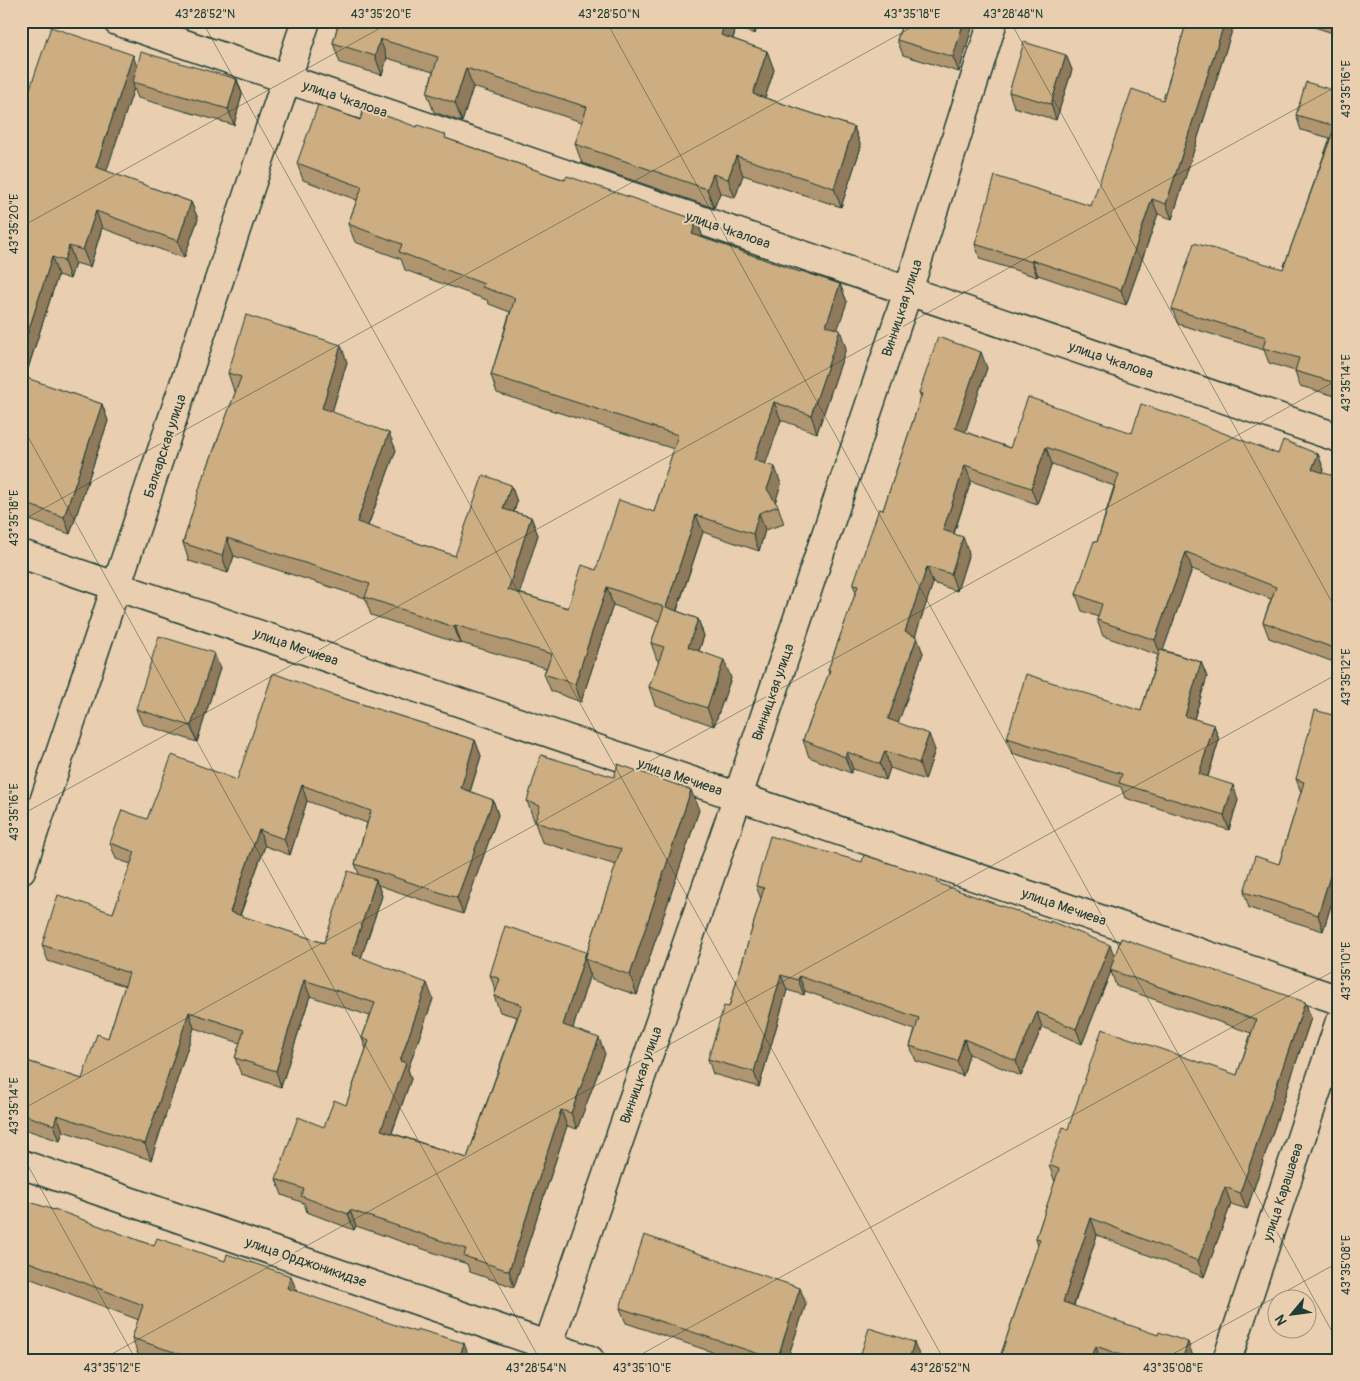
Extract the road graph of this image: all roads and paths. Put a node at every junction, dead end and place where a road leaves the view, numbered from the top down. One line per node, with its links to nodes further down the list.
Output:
1 (117, 21): 4 (street, улица Чкалова)
2 (306, 21): 4 (street, Балкарская улица)
3 (993, 21): 5 (street, Винницкая улица)
4 (287, 79): 5 (street, улица Чкалова); 8 (street, Балкарская улица)
5 (908, 291): 6 (street, улица Чкалова); 9 (street, Винницкая улица)
6 (1339, 438)
7 (21, 554): 8 (street, улица Мечиева)
8 (118, 587): 9 (street, улица Мечиева); 10 (street, Балкарская улица)
9 (738, 796): 11 (street, улица Мечиева); 14 (street, Винницкая улица)
10 (21, 870)
11 (1339, 1000)
12 (1339, 1024): 16 (street, улица Карашаева)
13 (21, 1164): 14 (street, улица Орджоникидзе)
14 (546, 1353): 15 (street, улица Орджоникидзе)
15 (590, 1360)
16 (1227, 1360)

